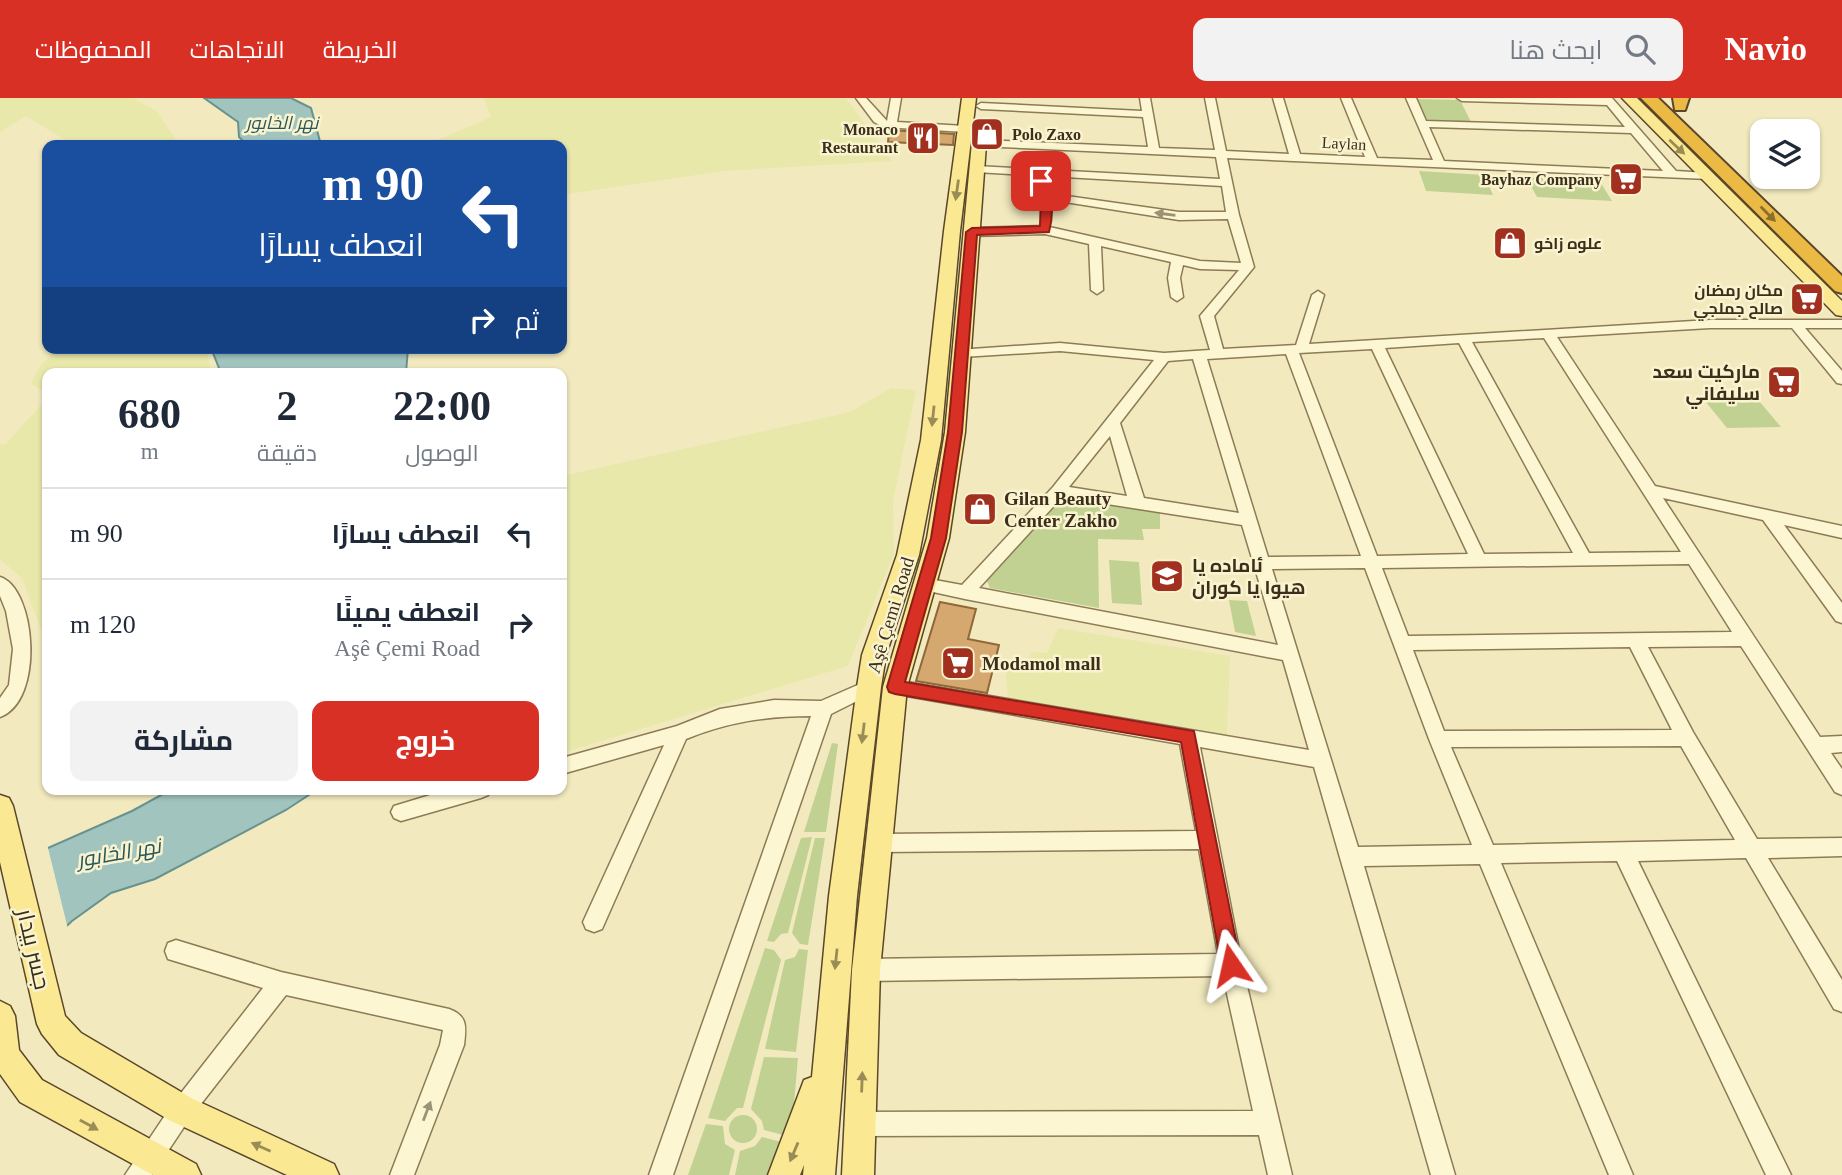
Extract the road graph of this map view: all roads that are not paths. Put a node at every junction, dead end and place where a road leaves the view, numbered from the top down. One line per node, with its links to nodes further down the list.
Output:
1 (861, 98): 16 (street)
2 (896, 98): 16 (street)
3 (1145, 98): 14 (street)
4 (1210, 98): 20 (street)
5 (1279, 98): 21 (street)
6 (1346, 98): 22 (street)
7 (1411, 98): 15 (street)
8 (1629, 98): 27 (main road, one-way to 27)
9 (1649, 98): 37 (highway, one-way to 37)
10 (1608, 100): 13 (street); 17 (street)
11 (978, 101): 14 (street); 18 (main road, Aşê Çemi Road)
12 (1677, 101): 35 (highway)
13 (1468, 109): 15 (street); 17 (street)
14 (1147, 114): 19 (street)
15 (1423, 124): 23 (street)
16 (891, 126): 18 (street, Laylan)
17 (1634, 130): 26 (street)
18 (972, 136): 19 (street, Laylan); 24 (main road, Aşê Çemi Road); 72 (main road, Aşê Çemi Road, one-way to 72)
19 (1154, 152): 20 (street, Laylan)
20 (1221, 155): 21 (street, Laylan); 28 (street)
21 (1295, 157): 22 (street, Laylan)
22 (1372, 160): 23 (street, Laylan)
23 (1440, 164): 26 (street, Laylan)
24 (976, 169): 25 (street); 32 (main road, Aşê Çemi Road)
25 (1038, 173): 28 (street); 29 (street)
26 (1672, 174): 27 (street, Laylan)
27 (1708, 176): 41 (main road)
28 (1227, 183): 30 (street)
29 (1046, 195): 30 (street, one-way to 29); 31 (street)
30 (1233, 215): 36 (street)
31 (1046, 220): 32 (street); 33 (street)
32 (972, 232): 48 (main road, Aşê Çemi Road)
33 (1095, 241): 34 (street); 38 (street)
34 (1178, 260): 36 (street); 40 (street)
35 (1842, 265)
36 (1248, 267): 49 (street)
37 (1842, 287)
38 (1097, 290)
39 (1318, 295): 47 (street)
40 (1177, 297)
41 (1842, 311)
42 (1796, 324): 43 (street); 44 (street); 51 (street)
43 (1842, 324)
44 (1547, 333): 45 (street); 54 (street)
45 (1465, 340): 46 (street); 60 (street)
46 (1377, 345): 47 (street); 61 (street)
47 (1296, 350): 49 (street); 62 (street)
48 (962, 353): 50 (street); 65 (main road, Aşê Çemi Road)
49 (1209, 354): 50 (street); 57 (street)
50 (1164, 358): 52 (street)
51 (1842, 380)
52 (1113, 423): 53 (street); 55 (street)
53 (1058, 491): 55 (street); 66 (street)
54 (1649, 491): 56 (street); 59 (street)
55 (1137, 502): 57 (street)
56 (1769, 517): 58 (street); 67 (street)
57 (1250, 520): 63 (street)
58 (1842, 532)
59 (1691, 558): 60 (street); 68 (street)
60 (1584, 559): 61 (street)
61 (1479, 560): 62 (street)
62 (1369, 561): 63 (street); 70 (street)
63 (1263, 563): 71 (street)
64 (0, 583): 74 (street)
65 (925, 584): 66 (street); 73 (main road, Aşê Çemi Road)
66 (965, 593): 71 (street)
67 (1842, 615)
68 (1745, 639): 69 (street); 81 (street)
69 (1636, 642): 70 (street); 78 (street)
70 (1401, 643): 79 (street)
71 (1291, 655): 82 (street)
72 (869, 687): 75 (street); 102 (main road, Aşê Çemi Road, one-way to 102)
73 (895, 687): 77 (street); 89 (main road, Aşê Çemi Road)
74 (0, 709)
75 (823, 709): 76 (street); 111 (street)
76 (679, 733): 83 (street); 95 (street)
77 (1188, 736): 82 (street); 88 (street)
78 (1686, 738): 79 (street); 91 (street)
79 (1438, 739): 93 (street)
80 (1842, 744): 81 (street)
81 (1815, 745): 84 (street)
82 (1322, 760): 94 (street)
83 (567, 765)
84 (1842, 786)
85 (460, 795): 87 (street)
86 (0, 806): 104 (main road, جسر بيدار)
87 (401, 812)
88 (1207, 840): 89 (street); 97 (street)
89 (880, 844): 98 (main road, Aşê Çemi Road)
90 (1842, 847): 91 (street)
91 (1752, 849): 92 (street); 100 (street)
92 (1623, 851): 93 (street); 118 (street)
93 (1487, 854): 94 (street); 117 (street)
94 (1351, 857): 116 (street)
95 (594, 922)
96 (176, 951): 99 (street)
97 (1231, 965): 98 (street); 105 (street)
98 (866, 970): 106 (main road, Aşê Çemi Road, one-way to 98)
99 (281, 983): 104 (street); 110 (street, one-way to 99)
100 (1842, 1001)
101 (0, 1016): 103 (main road)
102 (829, 1040): 112 (main road, one-way to 112); 113 (main road, Aşê Çemi Road)
103 (30, 1091): 107 (main road, one-way to 107)
104 (182, 1111): 107 (street); 109 (main road, one-way to 104)
105 (1268, 1123): 106 (street); 115 (street)
106 (860, 1124): 114 (main road, Aşê Çemi Road)
107 (143, 1166): 108 (main road)
108 (186, 1175)
109 (323, 1175)
110 (402, 1175)
111 (661, 1175)
112 (784, 1175)
113 (819, 1175)
114 (858, 1175)
115 (1280, 1175)
116 (1443, 1175)
117 (1621, 1175)
118 (1779, 1175)

